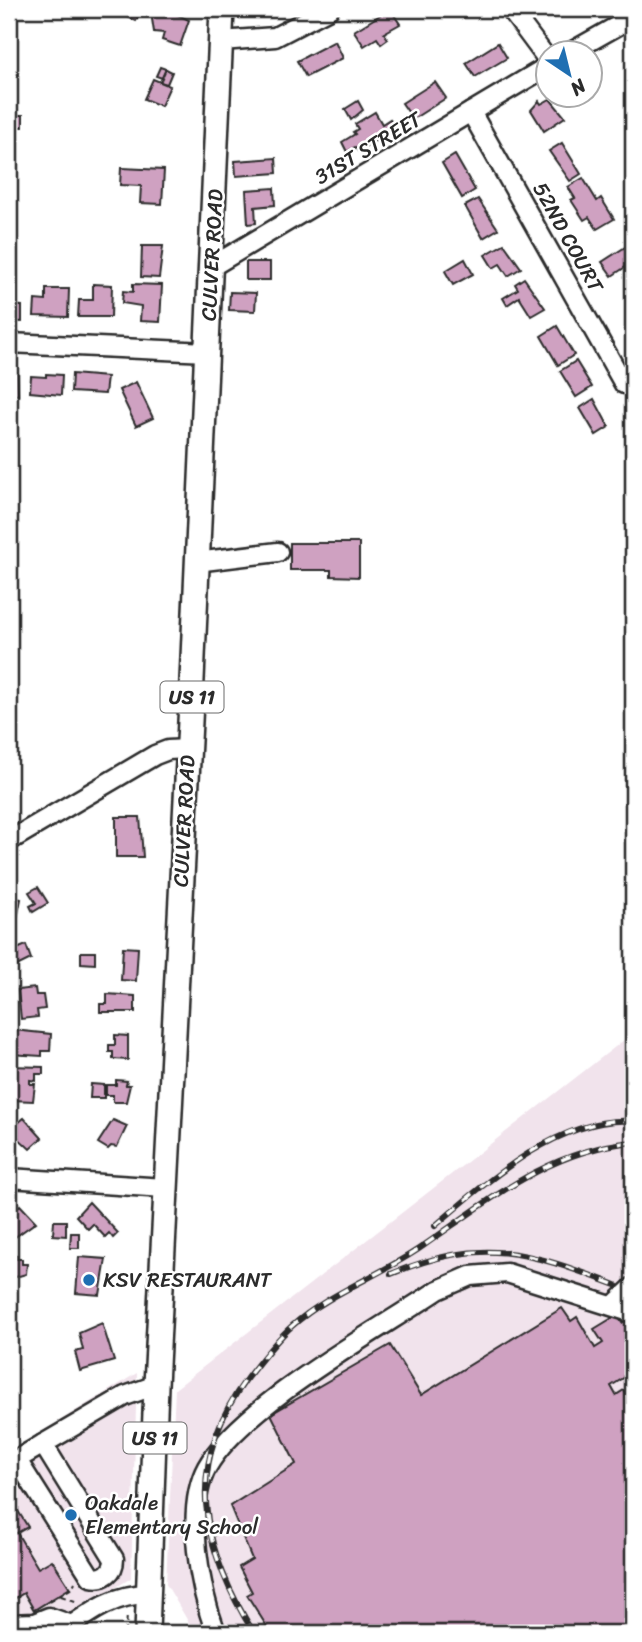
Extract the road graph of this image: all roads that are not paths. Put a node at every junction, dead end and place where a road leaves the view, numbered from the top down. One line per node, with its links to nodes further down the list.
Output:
1 (222, 9): 6 (main road, CULVER ROAD / US 11)
2 (329, 9): 6 (street)
3 (510, 9): 7 (street)
4 (633, 17): 5 (street)
5 (596, 38)
6 (221, 41): 10 (main road, CULVER ROAD / US 11)
7 (534, 41)
8 (534, 74): 9 (street, 31ST STREET)
9 (471, 112): 10 (street, 31ST STREET); 13 (street, 52ND COURT)
10 (211, 267): 12 (main road, CULVER ROAD / US 11)
11 (9, 343): 12 (street)
12 (208, 352): 15 (main road, CULVER ROAD / US 11)
13 (624, 384)
14 (278, 552): 15 (street)
15 (196, 562): 16 (main road, CULVER ROAD / US 11)
16 (188, 749): 17 (street); 19 (main road, CULVER ROAD / US 11)
17 (9, 841)
18 (9, 1178): 19 (street)
19 (165, 1188): 23 (main road, CULVER ROAD / US 11)
20 (633, 1287): 21 (street)
21 (613, 1306): 22 (street); 30 (street)
22 (633, 1313)
23 (156, 1384): 24 (street); 26 (main road, CULVER ROAD / US 11)
24 (43, 1444): 25 (street); 25 (street)
25 (13, 1462)
26 (149, 1594): 28 (street); 29 (main road, CULVER ROAD / US 11)
27 (9, 1624): 28 (street)
28 (66, 1629)
29 (147, 1633)
30 (216, 1633)

